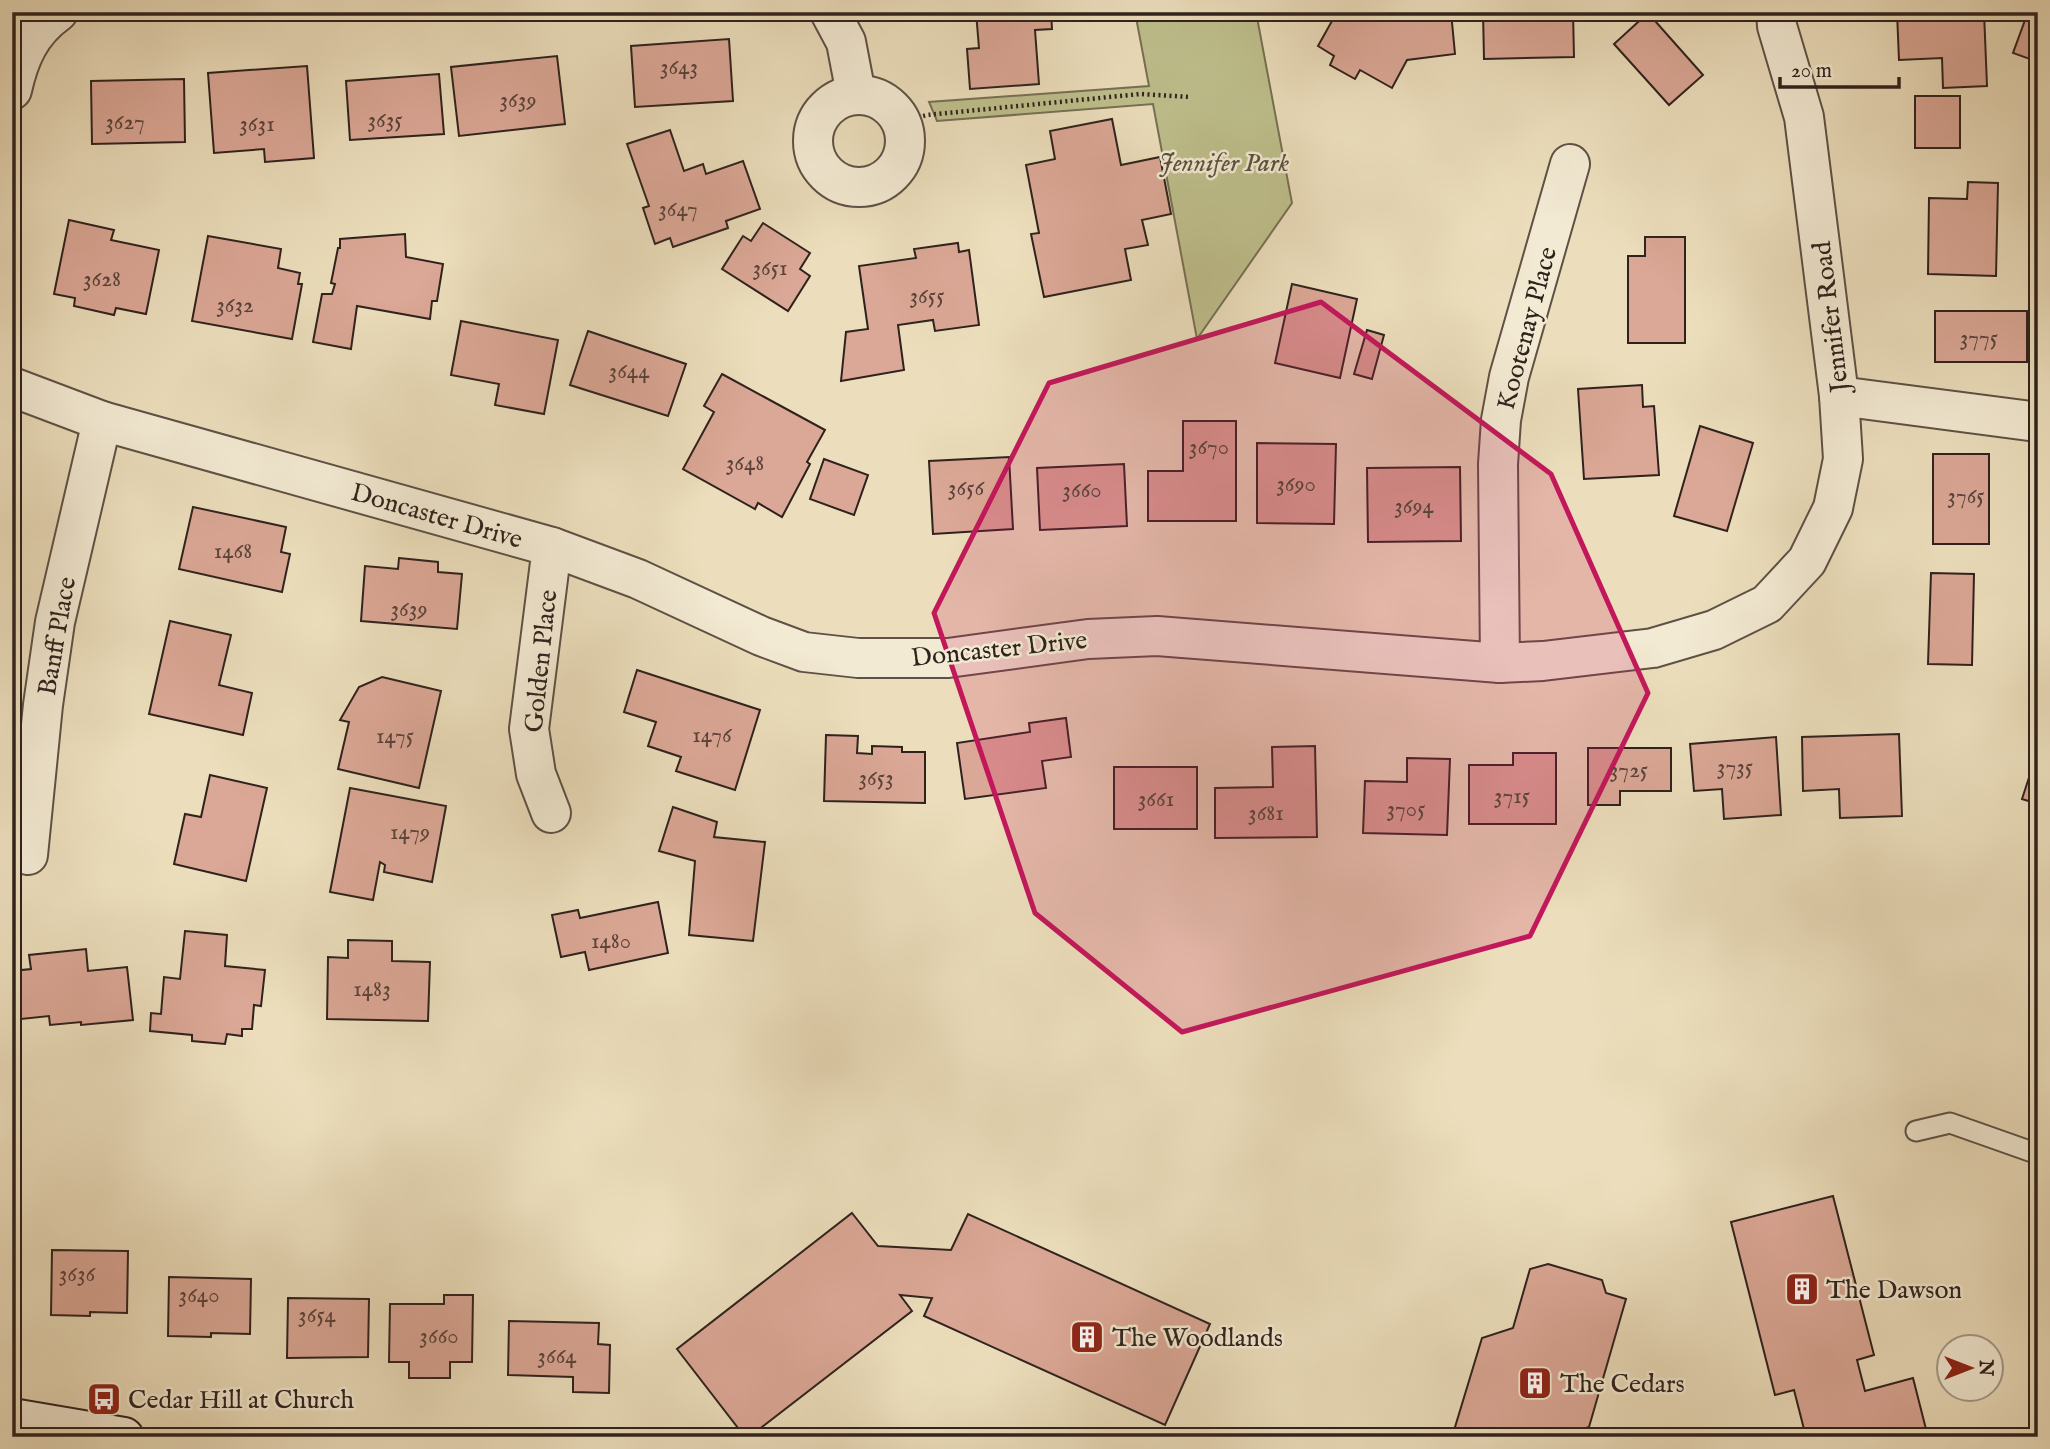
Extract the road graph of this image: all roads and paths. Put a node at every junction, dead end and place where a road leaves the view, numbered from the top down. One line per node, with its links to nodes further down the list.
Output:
1 (58, 12): 4 (street)
2 (830, 12): 5 (street)
3 (1776, 12): 10 (street, Jennifer Road)
4 (12, 90)
5 (856, 94): 7 (street); 7 (street)
6 (1190, 97): 7 (path)
7 (902, 122)
8 (1570, 164): 15 (street, Kootenay Place)
9 (12, 387): 11 (street, Doncaster Drive)
10 (1839, 396): 12 (street); 14 (street, Jennifer Road)
11 (102, 421): 13 (street, Doncaster Drive); 17 (street, Banff Place)
12 (2038, 422)
13 (552, 547): 15 (street, Doncaster Drive); 16 (street, Golden Place)
14 (1767, 604): 15 (street, Doncaster Drive)
15 (1500, 663)
16 (551, 813)
17 (28, 855)
18 (1916, 1131): 19 (lane)
19 (2038, 1154)
20 (12, 1418): 21 (street)
21 (124, 1437)

